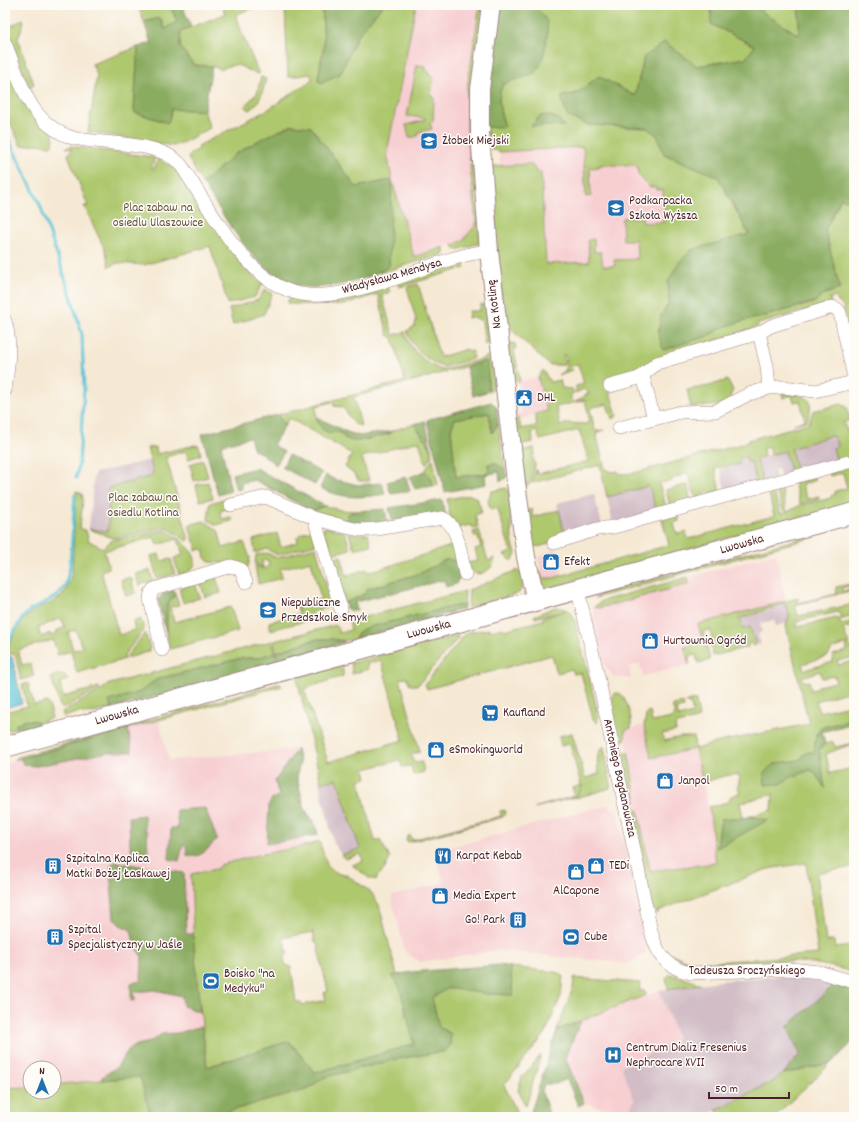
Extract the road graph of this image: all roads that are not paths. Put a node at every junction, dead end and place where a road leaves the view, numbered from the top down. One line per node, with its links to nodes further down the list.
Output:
1 (491, 5): 3 (street, Na Kotlinę)
2 (5, 43): 3 (street, Władysława Mendysa)
3 (489, 251): 22 (street, Na Kotlinę)
4 (5, 320): 11 (street)
5 (759, 333): 6 (street); 7 (street); 10 (street)
6 (643, 376): 9 (street); 12 (street)
7 (854, 377)
8 (854, 382): 10 (street)
9 (610, 386)
10 (769, 388): 12 (street)
11 (5, 390)
12 (654, 419): 13 (street)
13 (619, 428)
14 (848, 462): 18 (street)
15 (232, 505): 17 (street)
16 (854, 513): 21 (main road, Lwowska)
17 (314, 518): 19 (street); 23 (street)
18 (554, 543)
19 (465, 574)
20 (246, 582): 24 (street)
21 (578, 591): 22 (main road, Lwowska); 26 (street, Antoniego Bogdanowicza)
22 (536, 602): 25 (main road, Lwowska)
23 (341, 609)
24 (162, 650)
25 (5, 747)
26 (666, 961): 27 (street, Tadeusza Sroczyńskiego)
27 (854, 982)

